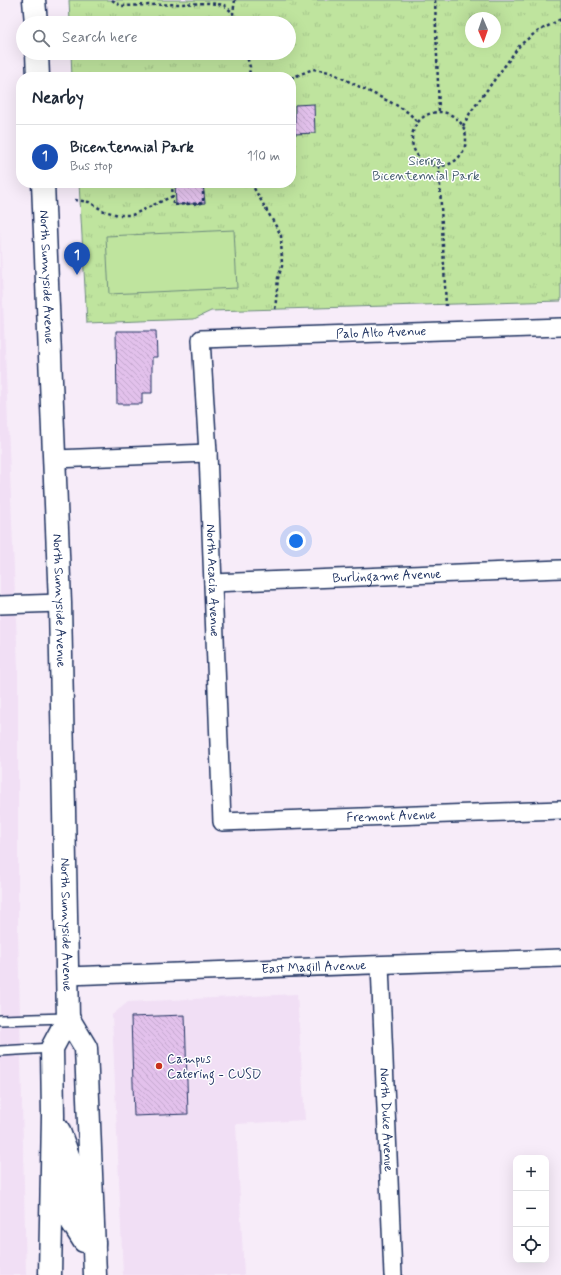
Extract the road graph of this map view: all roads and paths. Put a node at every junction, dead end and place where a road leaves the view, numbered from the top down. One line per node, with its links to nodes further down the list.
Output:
1 (34, 0): 6 (main road)
2 (112, 0): 5 (path)
3 (235, 0): 5 (path)
4 (435, 0): 14 (path)
5 (233, 13): 7 (path)
6 (35, 16)
7 (234, 16)
8 (561, 19): 16 (path)
9 (37, 60): 11 (main road)
10 (248, 60): 12 (path)
11 (38, 72)
12 (250, 72)
13 (296, 76): 15 (path)
14 (439, 112): 15 (path); 16 (path)
15 (418, 123): 17 (path)
16 (463, 126): 17 (path)
17 (440, 166): 24 (path)
18 (43, 188): 29 (main road, North Sunnyside Avenue)
19 (172, 188): 22 (path)
20 (202, 188): 22 (path)
21 (254, 188): 25 (path)
22 (173, 196): 23 (path)
23 (75, 200)
24 (446, 306)
25 (275, 311)
26 (561, 327): 27 (street, Palo Alto Avenue)
27 (202, 339): 28 (street, North Acacia Avenue)
28 (208, 452): 29 (street); 31 (street, North Acacia Avenue)
29 (55, 459): 32 (main road, North Sunnyside Avenue)
30 (561, 570): 31 (street, Burlingame Avenue)
31 (213, 583): 35 (street, North Acacia Avenue)
32 (60, 603): 33 (street); 38 (main road, North Sunnyside Avenue)
33 (0, 605)
34 (561, 810): 35 (street, Fremont Avenue)
35 (222, 822)
36 (561, 958): 37 (street, East Magill Avenue)
37 (380, 965): 38 (street, East Magill Avenue); 47 (street, North Duke Avenue)
38 (67, 976): 39 (main road, North Sunnyside Avenue)
39 (68, 1018): 40 (lane); 41 (main road, North Sunnyside Avenue); 44 (main road, North Sunnyside Avenue)
40 (0, 1020)
41 (52, 1048): 42 (lane); 43 (main road, North Sunnyside Avenue)
42 (0, 1050)
43 (53, 1116): 44 (main road); 45 (main road, North Sunnyside Avenue)
44 (94, 1243): 46 (main road, North Sunnyside Avenue)
45 (50, 1275)
46 (95, 1275)
47 (393, 1275)

